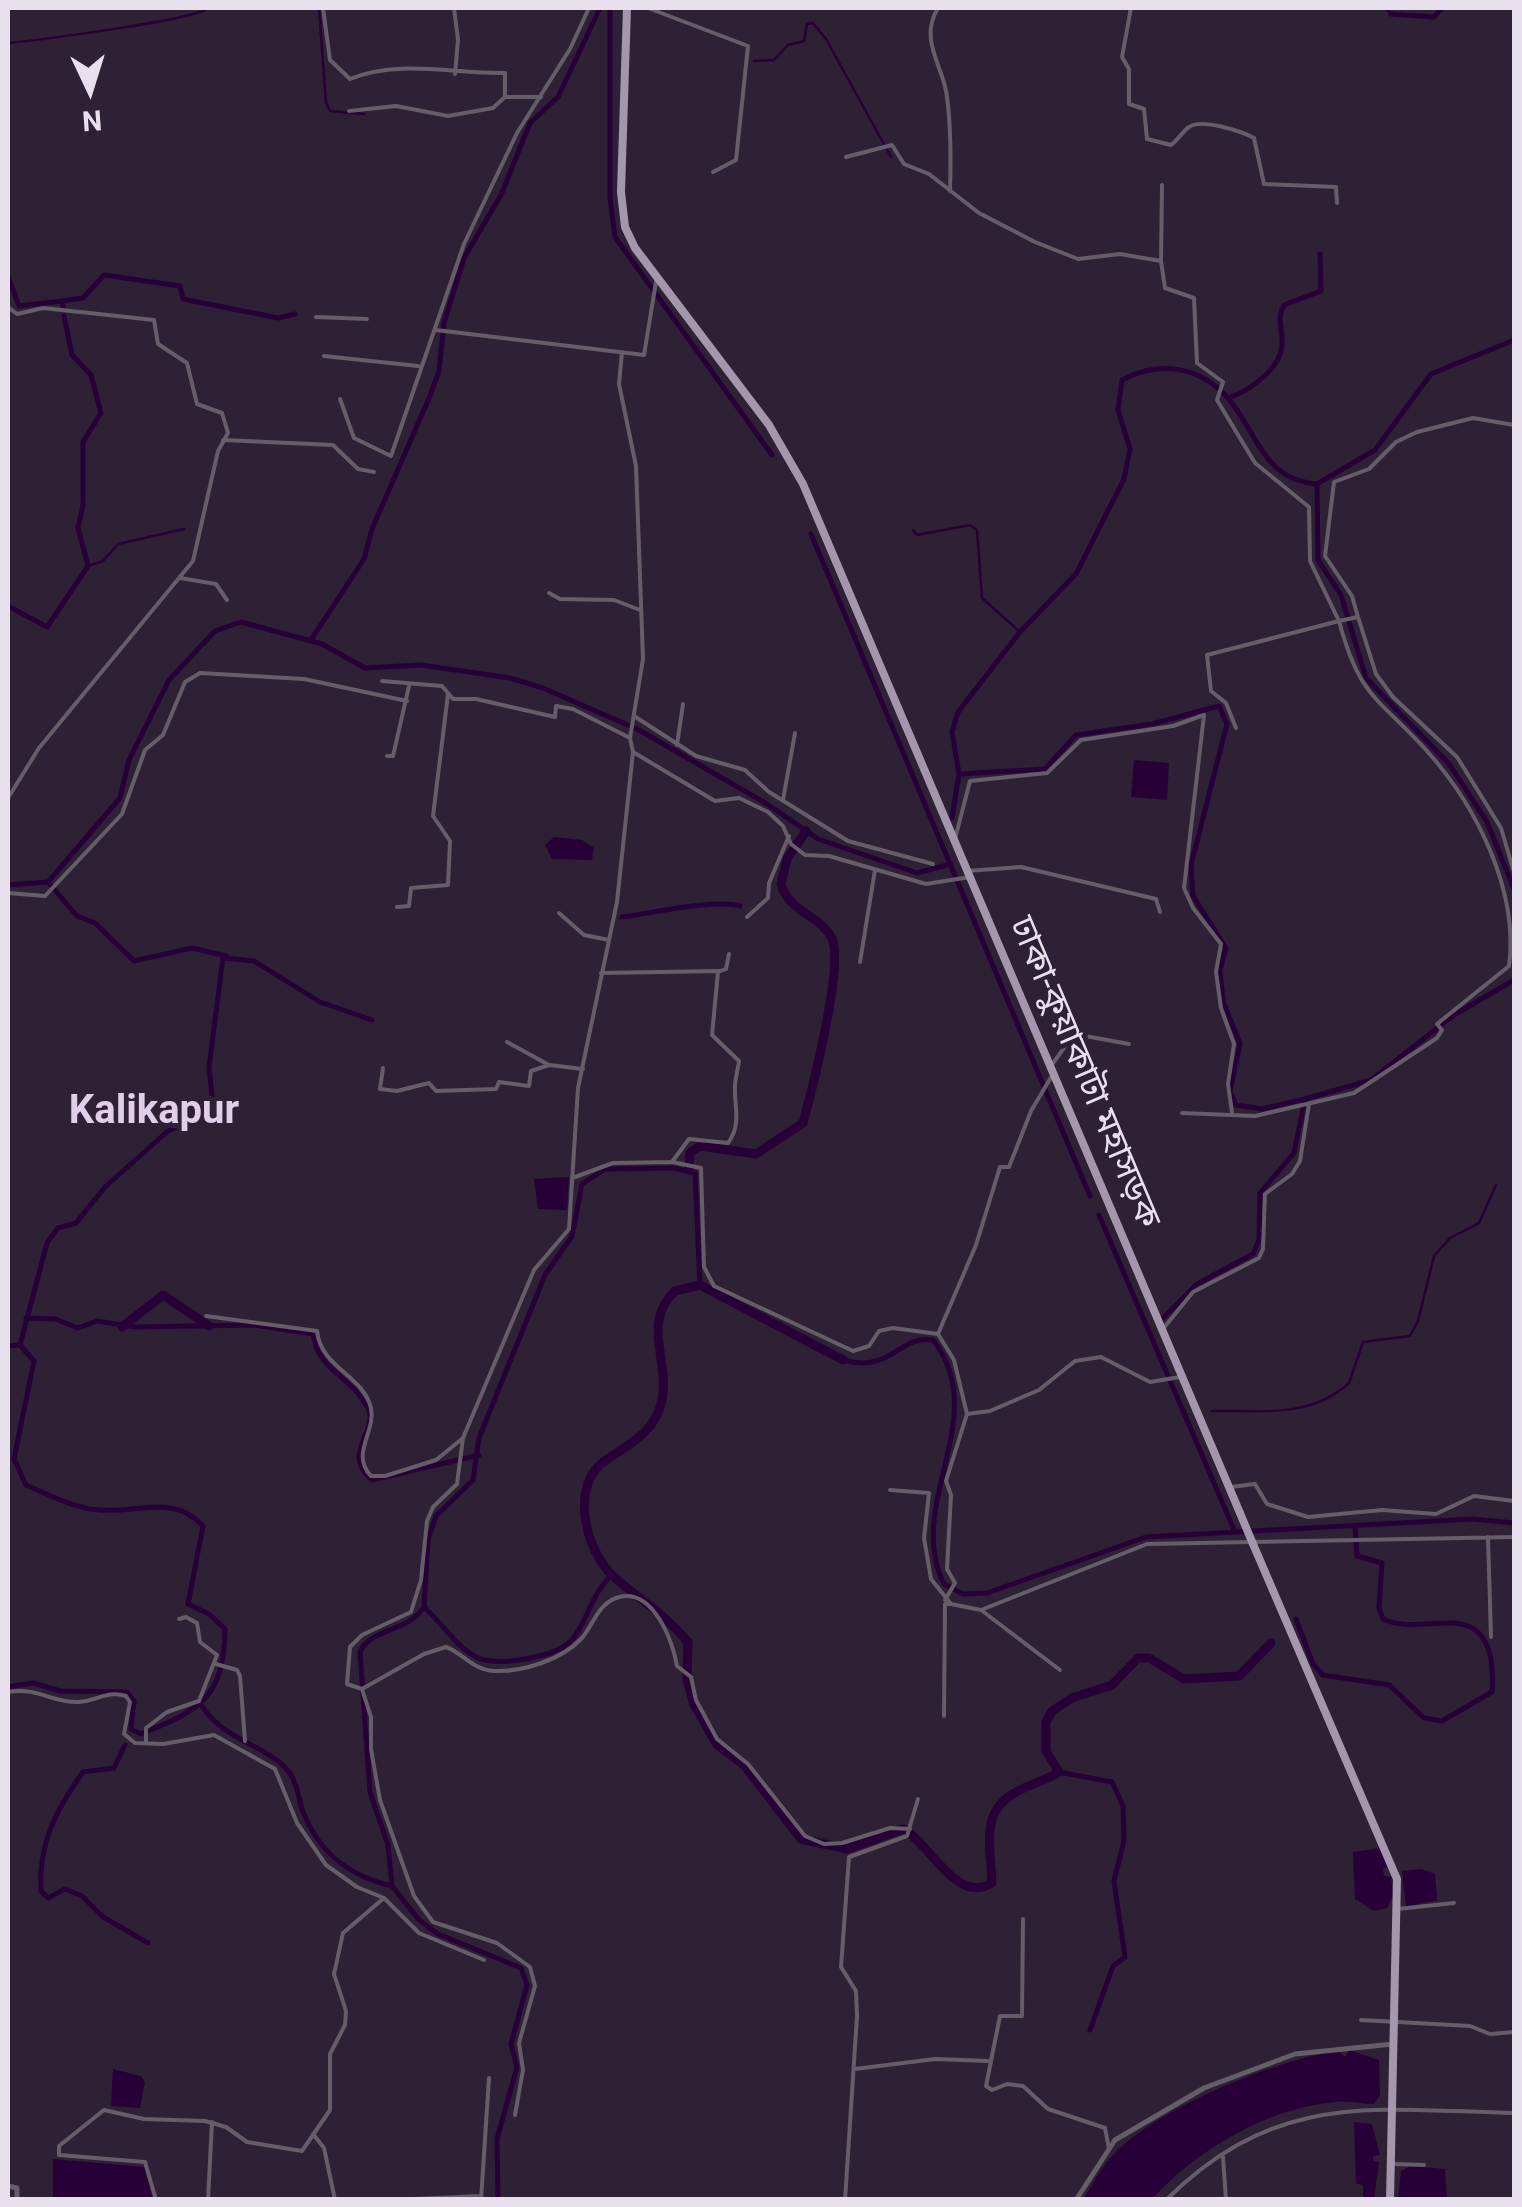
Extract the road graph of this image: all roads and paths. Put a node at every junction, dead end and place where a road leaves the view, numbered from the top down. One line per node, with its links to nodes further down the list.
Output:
1 (323, 8): 10 (street)
2 (454, 8): 10 (street)
3 (589, 8): 12 (street)
4 (627, 8): 20 (main road, ঢাকা-কুয়াকাটা মহাসড়ক)
5 (648, 8): 15 (street)
6 (938, 8): 17 (street)
7 (970, 8): 8 (street)
8 (982, 8)
9 (1131, 8): 18 (street)
10 (455, 74): 11 (street)
11 (506, 97): 12 (street); 13 (street)
12 (542, 97): 24 (street)
13 (349, 111)
14 (846, 157): 17 (street)
15 (714, 172)
16 (1162, 185): 19 (street)
17 (950, 191): 19 (street)
18 (1337, 203)
19 (1161, 261): 37 (street)
20 (657, 277): 25 (street); 53 (main road, ঢাকা-কুয়াকাটা মহাসড়ক)
21 (8, 307): 30 (street)
22 (316, 317): 23 (street)
23 (367, 319)
24 (436, 330): 25 (street); 27 (street)
25 (622, 352): 35 (street)
26 (324, 356): 27 (street)
27 (418, 366): 28 (street)
28 (340, 400)
29 (1514, 425): 36 (street)
30 (224, 440): 31 (street); 32 (street)
31 (374, 472)
32 (180, 578): 34 (street); 50 (street)
33 (549, 593): 35 (street)
34 (227, 600)
35 (640, 610): 43 (street)
36 (1355, 617): 37 (street); 56 (street)
37 (1341, 621): 44 (street); 64 (street)
38 (382, 682): 39 (street)
39 (409, 686): 40 (street); 41 (street)
40 (448, 694): 46 (street); 59 (street)
41 (407, 701): 49 (street); 58 (street)
42 (682, 704): 47 (street)
43 (634, 716): 46 (street); 47 (street)
44 (1236, 728)
45 (794, 733): 51 (street)
46 (630, 738): 48 (street)
47 (676, 745): 51 (street)
48 (634, 752): 52 (street); 63 (street)
49 (387, 756)
50 (8, 798)
51 (783, 800): 54 (street)
52 (789, 836): 55 (street); 62 (street)
53 (954, 840): 57 (main road, ঢাকা-কুয়াকাটা মহাসড়ক); 76 (street)
54 (933, 864)
55 (875, 870): 57 (street); 66 (street)
56 (1514, 872)
57 (968, 874): 60 (street); 74 (main road, ঢাকা-কুয়াকাটা মহাসড়ক)
58 (8, 893)
59 (397, 907)
60 (1160, 912)
61 (559, 913): 63 (street)
62 (747, 917)
63 (609, 940): 68 (street)
64 (1513, 948): 75 (street)
65 (729, 954): 67 (street)
66 (860, 962)
67 (720, 972): 68 (street); 78 (street)
68 (601, 973): 73 (street)
69 (507, 1042): 71 (street)
70 (1129, 1044): 74 (street)
71 (549, 1066): 72 (street); 73 (street)
72 (383, 1068)
73 (583, 1069): 79 (street)
74 (1052, 1070): 81 (main road, ঢাকা-কুয়াকাটা মহাসড়ক); 82 (street)
75 (1309, 1104): 76 (street); 81 (street)
76 (1232, 1112): 77 (street)
77 (1182, 1113)
78 (672, 1162): 79 (street); 82 (street)
79 (574, 1178): 85 (street)
80 (206, 1316): 85 (street)
81 (1161, 1331): 83 (main road, ঢাকা-কুয়াকাটা মহাসড়ক)
82 (938, 1334): 84 (street)
83 (1180, 1377): 84 (street); 86 (main road, ঢাকা-কুয়াকাটা মহাসড়ক)
84 (966, 1414): 91 (street)
85 (463, 1438): 98 (street)
86 (1228, 1487): 88 (street); 107 (main road, ঢাকা-কুয়াকাটা মহাসড়ক, bridge)
87 (890, 1490): 91 (street)
88 (1514, 1502)
89 (1488, 1537): 90 (street); 93 (street); 95 (street)
90 (1514, 1537)
91 (945, 1600): 92 (street)
92 (951, 1604): 93 (street); 100 (street)
93 (981, 1610): 97 (street)
94 (179, 1619): 96 (street)
95 (1491, 1637)
96 (216, 1664): 101 (street); 102 (street)
97 (1060, 1670)
98 (362, 1689): 104 (street); 109 (street)
99 (8, 1692): 102 (street)
100 (944, 1716)
101 (245, 1741)
102 (146, 1743): 105 (street)
103 (918, 1799): 104 (street)
104 (910, 1828): 117 (street)
105 (384, 1898): 110 (street); 123 (street)
106 (1454, 1903): 107 (street)
107 (1398, 1909): 113 (main road, ঢাকা-কুয়াকাটা মহাসড়ক)
108 (1022, 1919): 116 (street)
109 (433, 1922): 110 (street); 121 (street)
110 (428, 1936): 111 (street)
111 (484, 1960)
112 (1361, 2020): 113 (street)
113 (1394, 2022): 114 (street); 115 (main road, ঢাকা-কুয়াকাটা মহাসড়ক)
114 (1514, 2032)
115 (1394, 2044): 119 (main road, ঢাকা-কুয়াকাটা মহাসড়ক); 124 (street)
116 (988, 2062): 117 (street); 124 (street)
117 (855, 2069): 135 (street)
118 (489, 2078): 129 (street)
119 (1393, 2107): 120 (street); 125 (street); 126 (main road, ঢাকা-কুয়াকাটা মহাসড়ক)
120 (1514, 2113)
121 (515, 2115)
122 (212, 2122): 123 (street); 131 (street); 132 (street)
123 (313, 2134): 133 (street)
124 (1109, 2149): 136 (street)
125 (1223, 2157): 137 (street); 138 (street)
126 (1392, 2164): 127 (street); 139 (main road, ঢাকা-কুয়াকাটা মহাসড়ক)
127 (1424, 2165)
128 (8, 2186): 130 (street)
129 (480, 2198): 134 (street)
130 (17, 2200)
131 (156, 2200)
132 (208, 2200)
133 (335, 2200)
134 (392, 2200)
135 (844, 2200)
136 (1076, 2200)
137 (1166, 2200)
138 (1226, 2200)
139 (1390, 2200)

